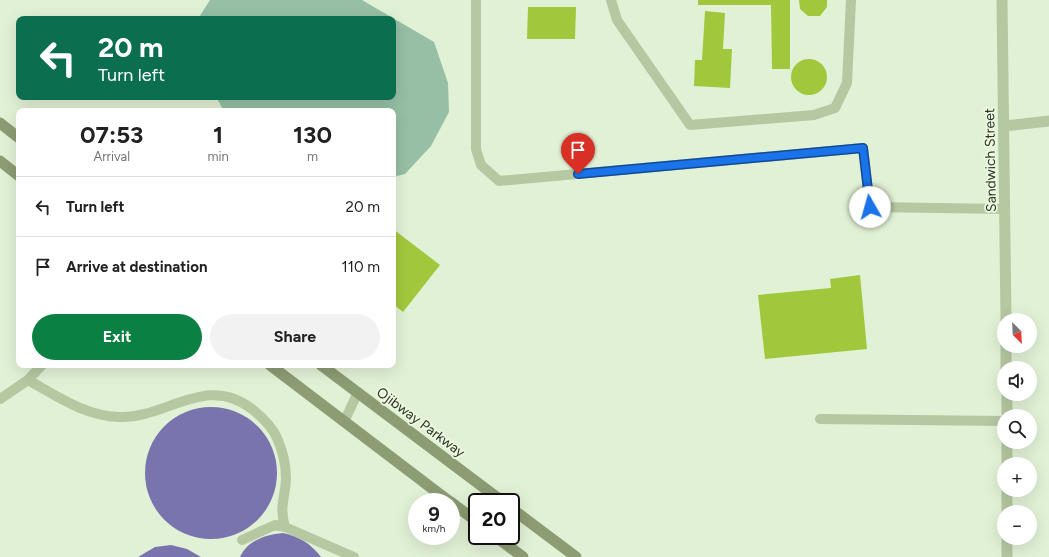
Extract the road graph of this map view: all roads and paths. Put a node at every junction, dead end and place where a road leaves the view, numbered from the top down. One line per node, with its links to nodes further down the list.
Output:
1 (476, 0): 11 (lane)
2 (611, 0): 3 (lane)
3 (851, 0)
4 (1002, 0): 7 (street, Sandwich Street)
5 (1049, 121): 7 (street)
6 (0, 123): 8 (main road)
7 (1004, 126): 11 (street, Sandwich Street)
8 (16, 136)
9 (0, 161): 10 (main road)
10 (16, 174)
11 (1005, 209): 12 (street, Sandwich Street)
12 (1006, 313)
13 (39, 368): 16 (lane)
14 (274, 368): 21 (main road)
15 (325, 368): 17 (main road, Ojibway Parkway)
16 (28, 380): 18 (lane); 27 (lane)
17 (358, 392): 21 (lane); 23 (main road, Ojibway Parkway)
18 (0, 399)
19 (820, 419): 20 (lane)
20 (997, 421)
21 (344, 422): 22 (main road)
22 (439, 493)
23 (491, 493)
24 (460, 509): 25 (main road)
25 (468, 515)
26 (520, 515): 33 (main road)
27 (285, 527): 28 (lane); 31 (lane)
28 (242, 540)
29 (507, 545): 32 (main road)
30 (1007, 545): 34 (street)
31 (354, 557)
32 (523, 557)
33 (576, 557)
34 (1007, 557)

